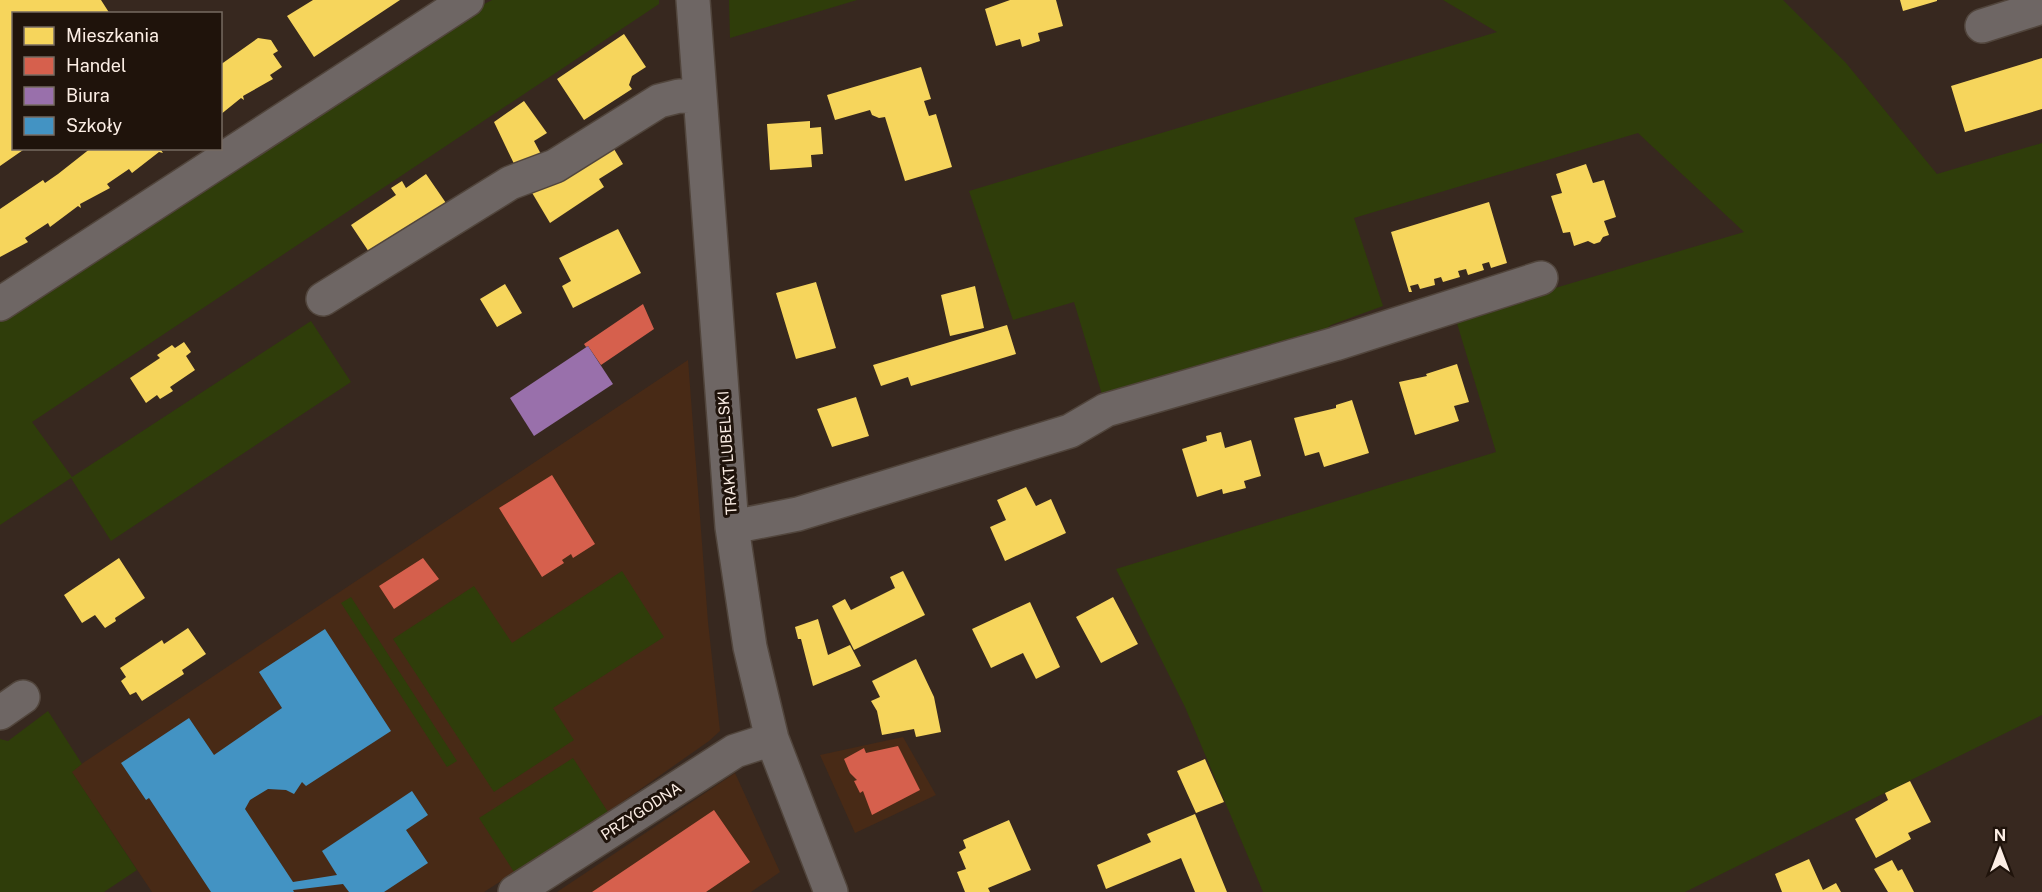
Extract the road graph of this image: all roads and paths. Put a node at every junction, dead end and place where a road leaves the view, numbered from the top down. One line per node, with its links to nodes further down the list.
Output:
1 (467, 0): 8 (street)
2 (693, 0): 5 (street, TRAKT LUBELSKI)
3 (2042, 7): 4 (street)
4 (1982, 26)
5 (700, 97): 7 (street); 9 (street, TRAKT LUBELSKI)
6 (1541, 278): 9 (street)
7 (323, 299)
8 (0, 304)
9 (732, 527): 10 (street, TRAKT LUBELSKI)
10 (771, 739): 11 (street, PRZYGODNA); 12 (street, TRAKT LUBELSKI)
11 (515, 892)
12 (831, 892)

